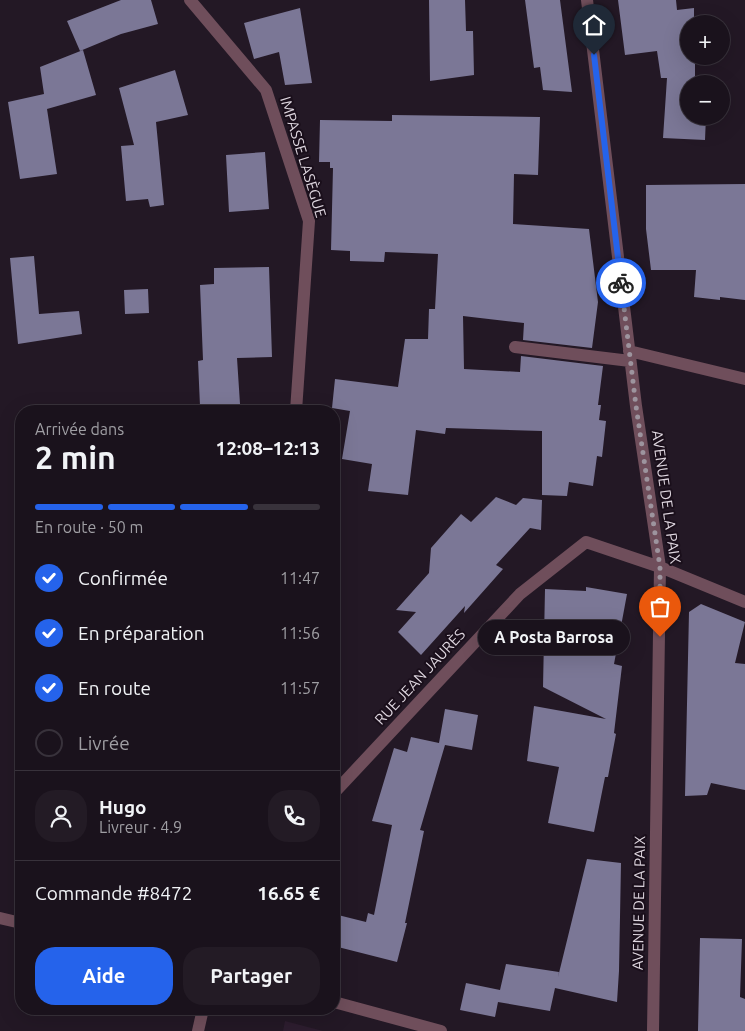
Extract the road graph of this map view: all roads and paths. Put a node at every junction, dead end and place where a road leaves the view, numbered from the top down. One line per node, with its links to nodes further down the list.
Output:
1 (190, 0): 6 (street, IMPASSE LASÈGUE)
2 (587, 0): 4 (street, AVENUE DE LA PAIX)
3 (515, 347): 4 (street)
4 (630, 356): 5 (street); 7 (street, AVENUE DE LA PAIX)
5 (745, 379)
6 (296, 405)
7 (660, 567): 8 (street, RUE JEAN JAURÈS); 9 (street, RUE JEAN JAURÈS); 16 (street, AVENUE DE LA PAIX)
8 (745, 602)
9 (340, 787)
10 (0, 918): 11 (street)
11 (15, 922)
12 (340, 1004): 15 (street)
13 (202, 1015): 14 (street)
14 (198, 1031)
15 (441, 1031)
16 (653, 1031)

